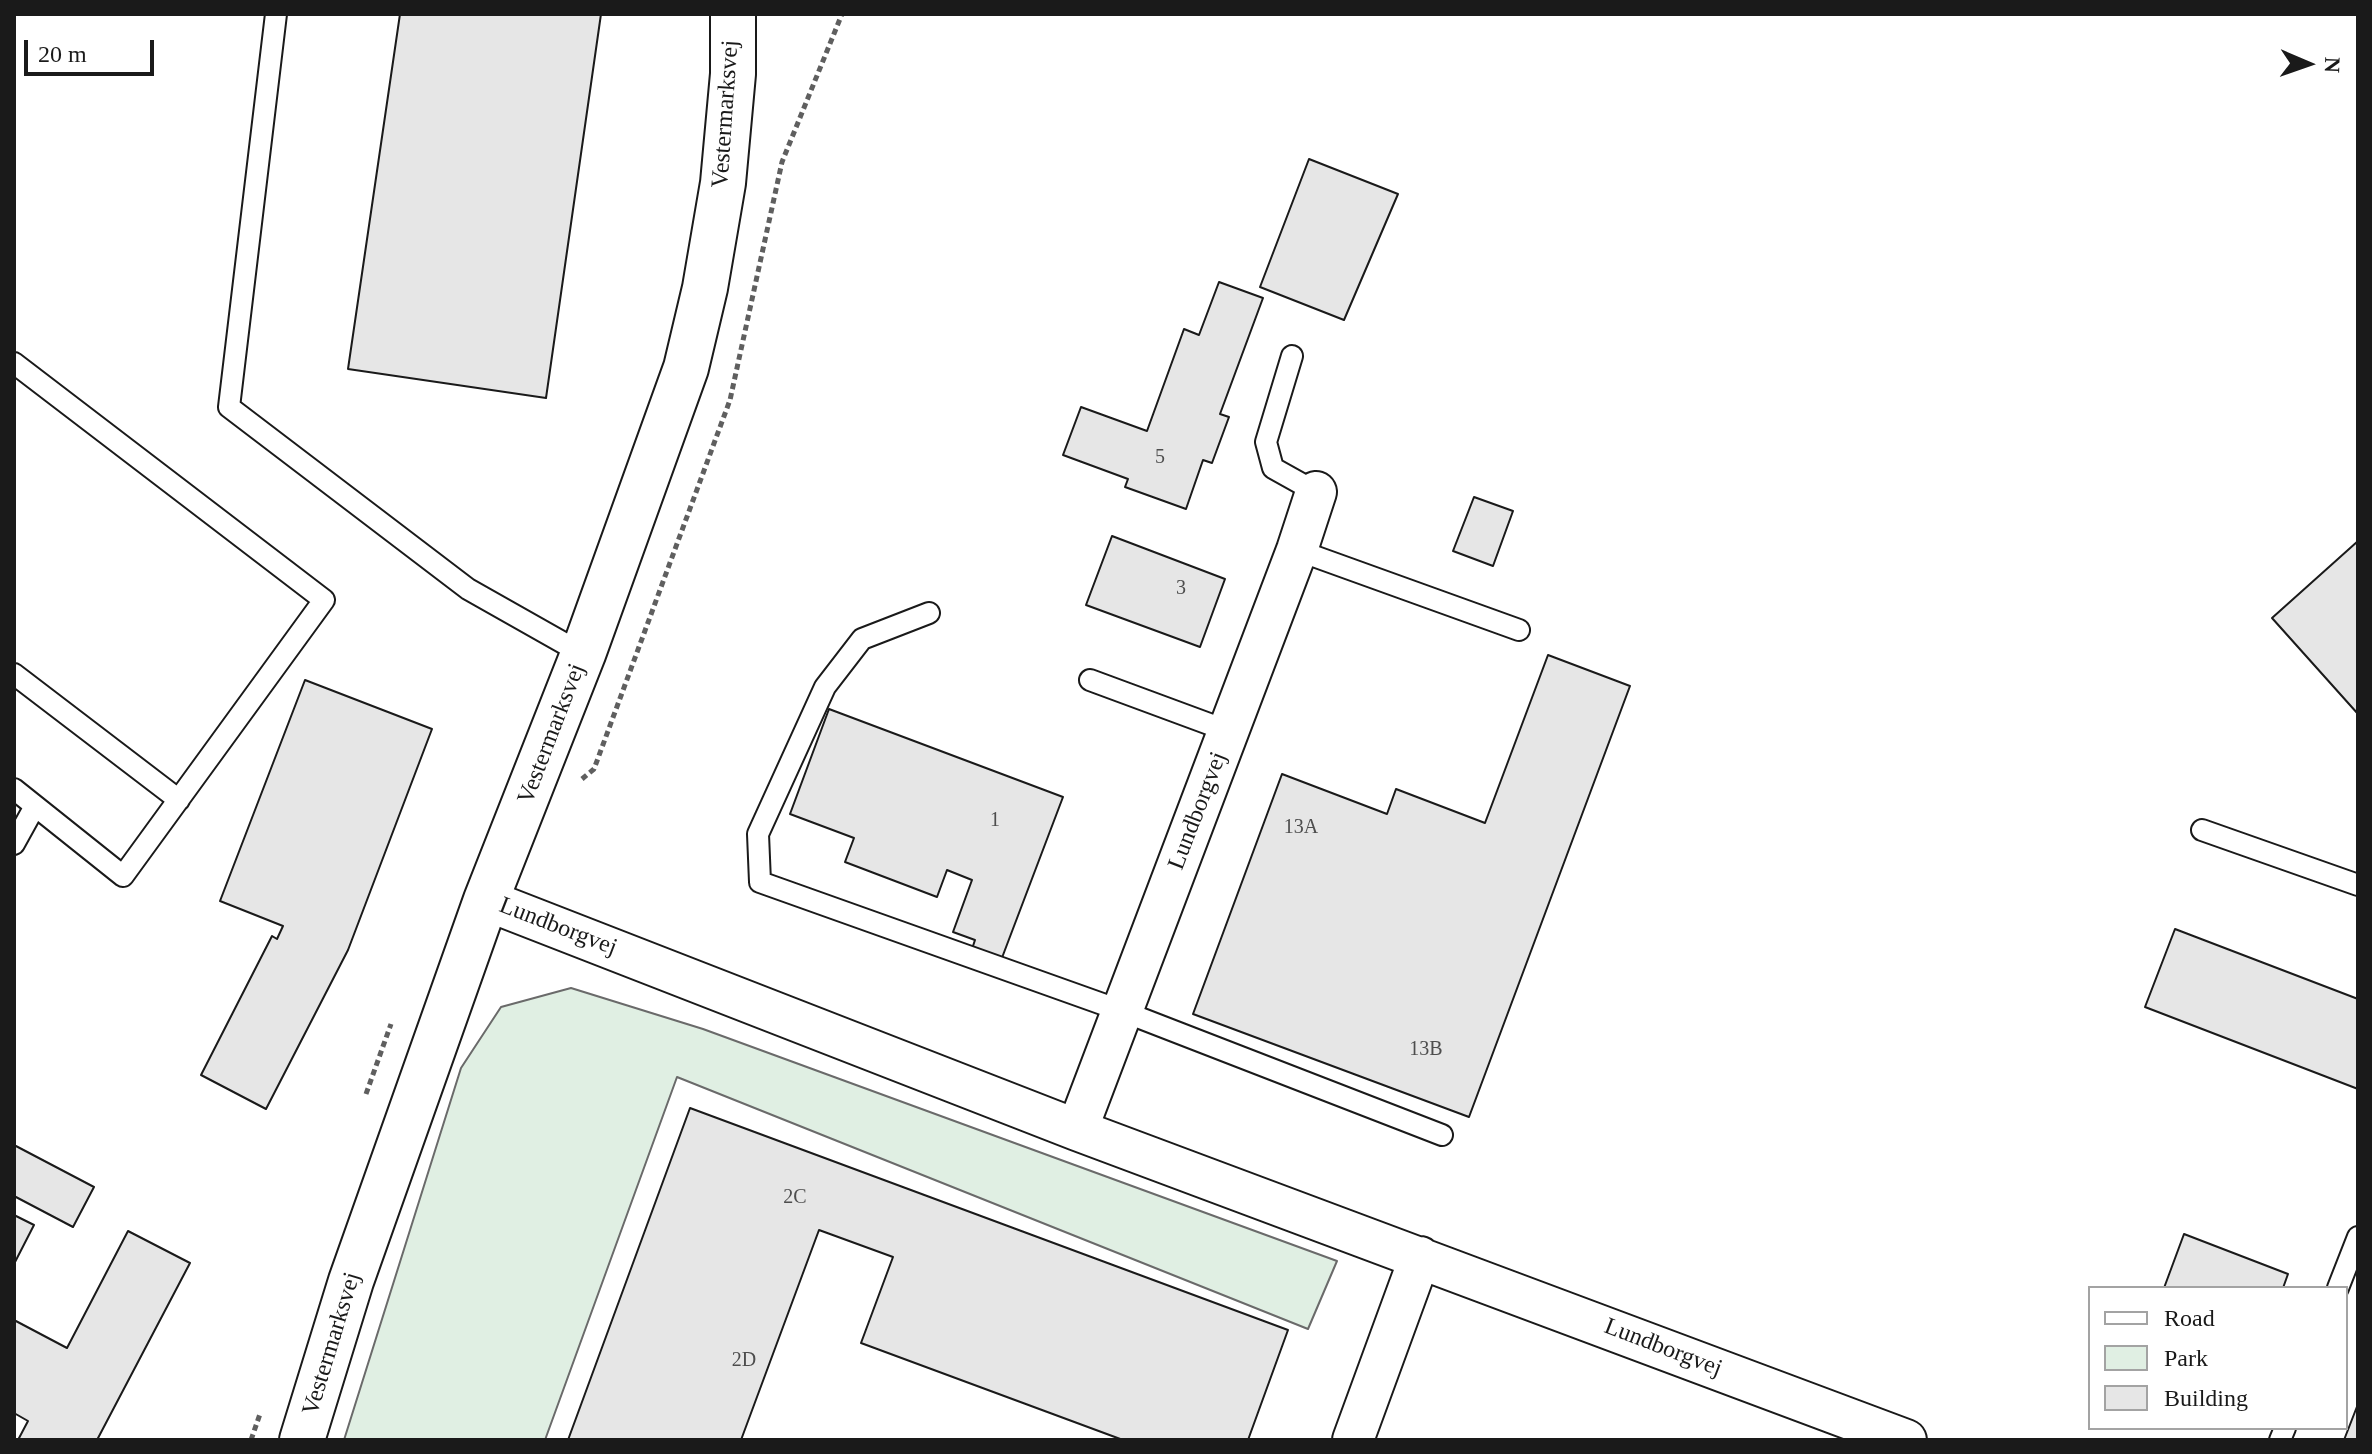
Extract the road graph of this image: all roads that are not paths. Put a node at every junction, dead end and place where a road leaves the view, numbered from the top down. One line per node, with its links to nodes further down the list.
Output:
1 (276, 14): 9 (lane)
2 (733, 14): 9 (street, Vestermarksvej)
3 (1292, 356): 5 (lane)
4 (14, 363): 14 (lane)
5 (1316, 492): 6 (street, Lundborgvej)
6 (1297, 550): 8 (lane); 12 (street, Lundborgvej)
7 (929, 613): 20 (lane)
8 (1519, 630)
9 (583, 654): 19 (street, Vestermarksvej)
10 (14, 674): 14 (lane)
11 (1090, 680): 12 (lane)
12 (1228, 731): 20 (street, Lundborgvej)
13 (14, 789): 15 (lane)
14 (179, 800): 15 (lane)
15 (35, 806): 17 (lane)
16 (2202, 830): 18 (lane)
17 (14, 844)
18 (2358, 885)
19 (486, 900): 21 (street, Lundborgvej); 26 (street, Vestermarksvej)
20 (1122, 1011): 21 (street, Lundborgvej); 22 (lane)
21 (1077, 1130): 24 (street, Lundborgvej)
22 (1442, 1135)
23 (2358, 1237): 25 (lane)
24 (1420, 1257): 27 (street); 28 (street, Lundborgvej)
25 (2339, 1286)
26 (302, 1440)
27 (1353, 1440)
28 (1906, 1440)

